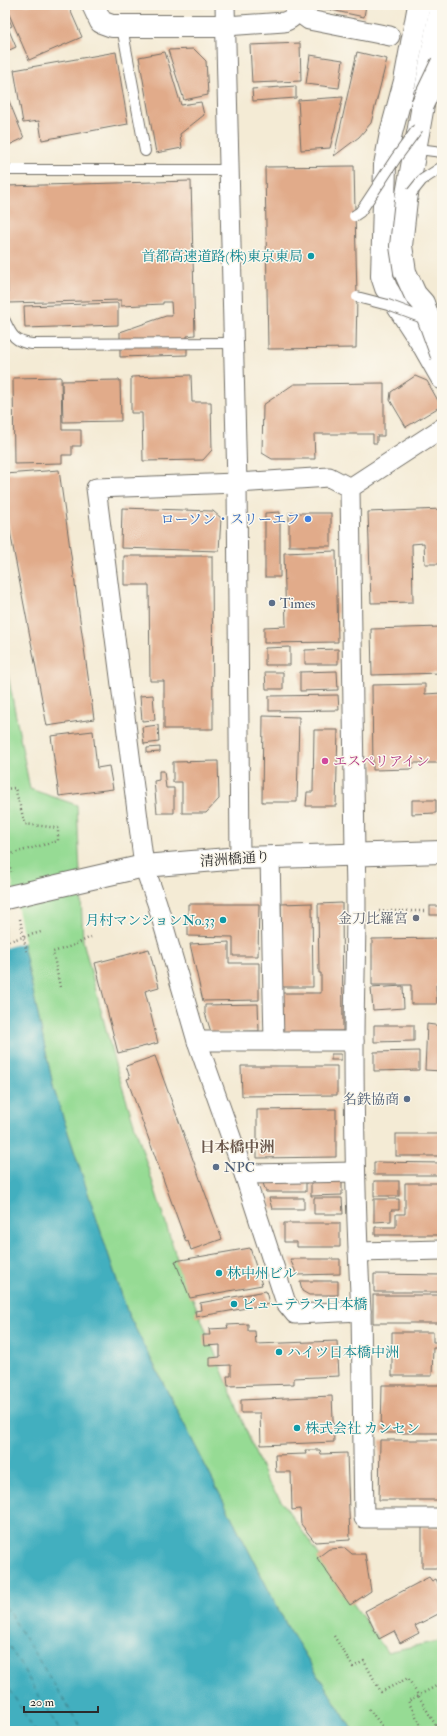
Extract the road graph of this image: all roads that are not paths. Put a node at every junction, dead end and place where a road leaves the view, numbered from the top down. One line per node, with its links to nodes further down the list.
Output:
1 (93, 5): 7 (main road)
2 (225, 5): 6 (street)
3 (419, 5): 26 (main road)
4 (441, 5): 11 (main road, bridge)
5 (299, 8): 6 (street); 9 (street)
6 (226, 26): 7 (main road); 18 (street)
7 (122, 27): 14 (lane)
8 (442, 30): 13 (lane)
9 (390, 36)
10 (442, 63): 11 (main road, bridge)
11 (422, 105): 12 (main road)
12 (418, 128): 19 (main road, bridge); 20 (lane, bridge)
13 (418, 149): 15 (lane); 22 (lane)
14 (145, 151)
15 (442, 152)
16 (442, 167): 19 (lane, bridge)
17 (5, 170): 18 (lane)
18 (230, 170): 24 (street)
19 (406, 200): 22 (main road, bridge)
20 (354, 216)
21 (357, 297): 22 (lane, bridge)
22 (434, 317): 25 (main road, bridge)
23 (5, 321): 24 (lane)
24 (234, 343): 28 (street)
25 (442, 356)
26 (442, 378)
27 (442, 428): 29 (street)
28 (237, 484): 29 (street); 33 (street); 34 (street)
29 (350, 488): 31 (street)
30 (442, 852): 31 (main road, 清洲橋通り)
31 (355, 854): 32 (main road, 清洲橋通り); 38 (street)
32 (270, 857): 33 (main road, 清洲橋通り); 37 (street)
33 (240, 858): 34 (main road, 清洲橋通り)
34 (144, 866): 35 (main road, 清洲橋通り, bridge); 36 (street)
35 (5, 898)
36 (196, 1041): 37 (street); 40 (street)
37 (274, 1041): 38 (street)
38 (354, 1041): 39 (street)
39 (356, 1172): 40 (street); 42 (street)
40 (244, 1174): 43 (street)
41 (442, 1250): 42 (street)
42 (358, 1252): 43 (street)
43 (361, 1311): 44 (street)
44 (442, 1518)

